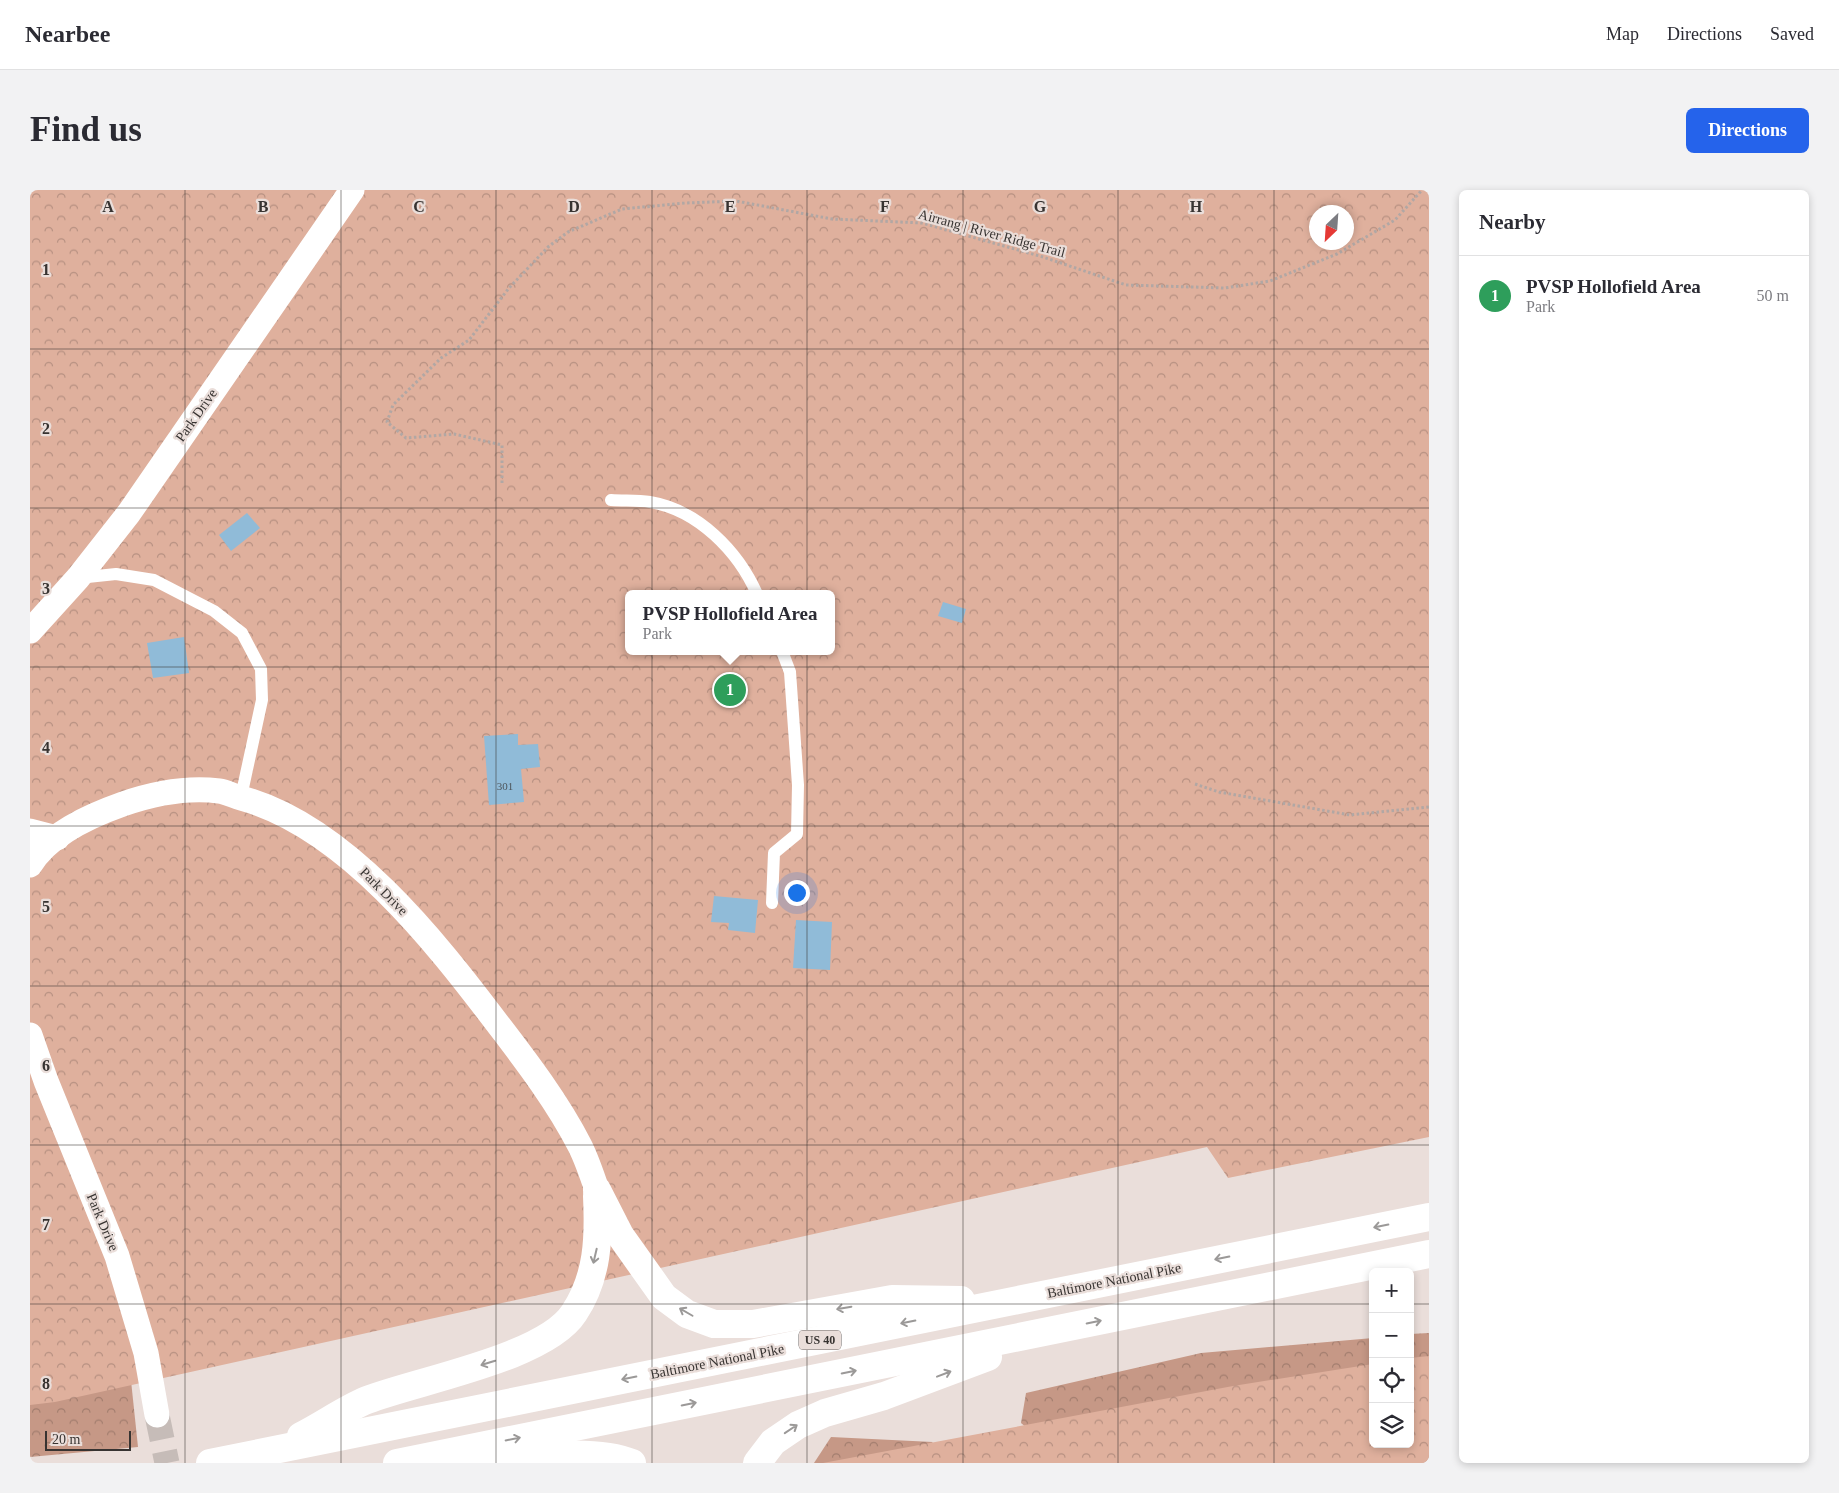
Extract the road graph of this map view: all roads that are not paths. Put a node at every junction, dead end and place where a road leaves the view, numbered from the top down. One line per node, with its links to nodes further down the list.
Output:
1 (352, 190): 3 (street, Park Drive)
2 (611, 500): 4 (lane)
3 (78, 578): 5 (street, Park Drive); 7 (lane)
4 (755, 590)
5 (30, 631)
6 (784, 655): 11 (lane)
7 (241, 798): 9 (street, Park Drive); 13 (street, Park Drive)
8 (30, 831): 9 (street)
9 (56, 838): 10 (street, Park Drive)
10 (30, 865)
11 (772, 903)
12 (30, 1035): 18 (street, Park Drive)
13 (597, 1190): 16 (main road, one-way to 13); 19 (main road, one-way to 19)
14 (1429, 1216): 16 (main road, Baltimore National Pike / US 40, one-way to 16)
15 (1429, 1254): 17 (main road, one-way to 15)
16 (1015, 1300): 19 (main road, Baltimore National Pike / US 40, one-way to 19)
17 (1065, 1328): 21 (main road, one-way to 17); 24 (main road, one-way to 17)
18 (157, 1415)
19 (278, 1449): 20 (main road, Baltimore National Pike / US 40)
20 (210, 1463)
21 (396, 1463)
22 (418, 1463): 23 (main road)
23 (632, 1463)
24 (757, 1463)

